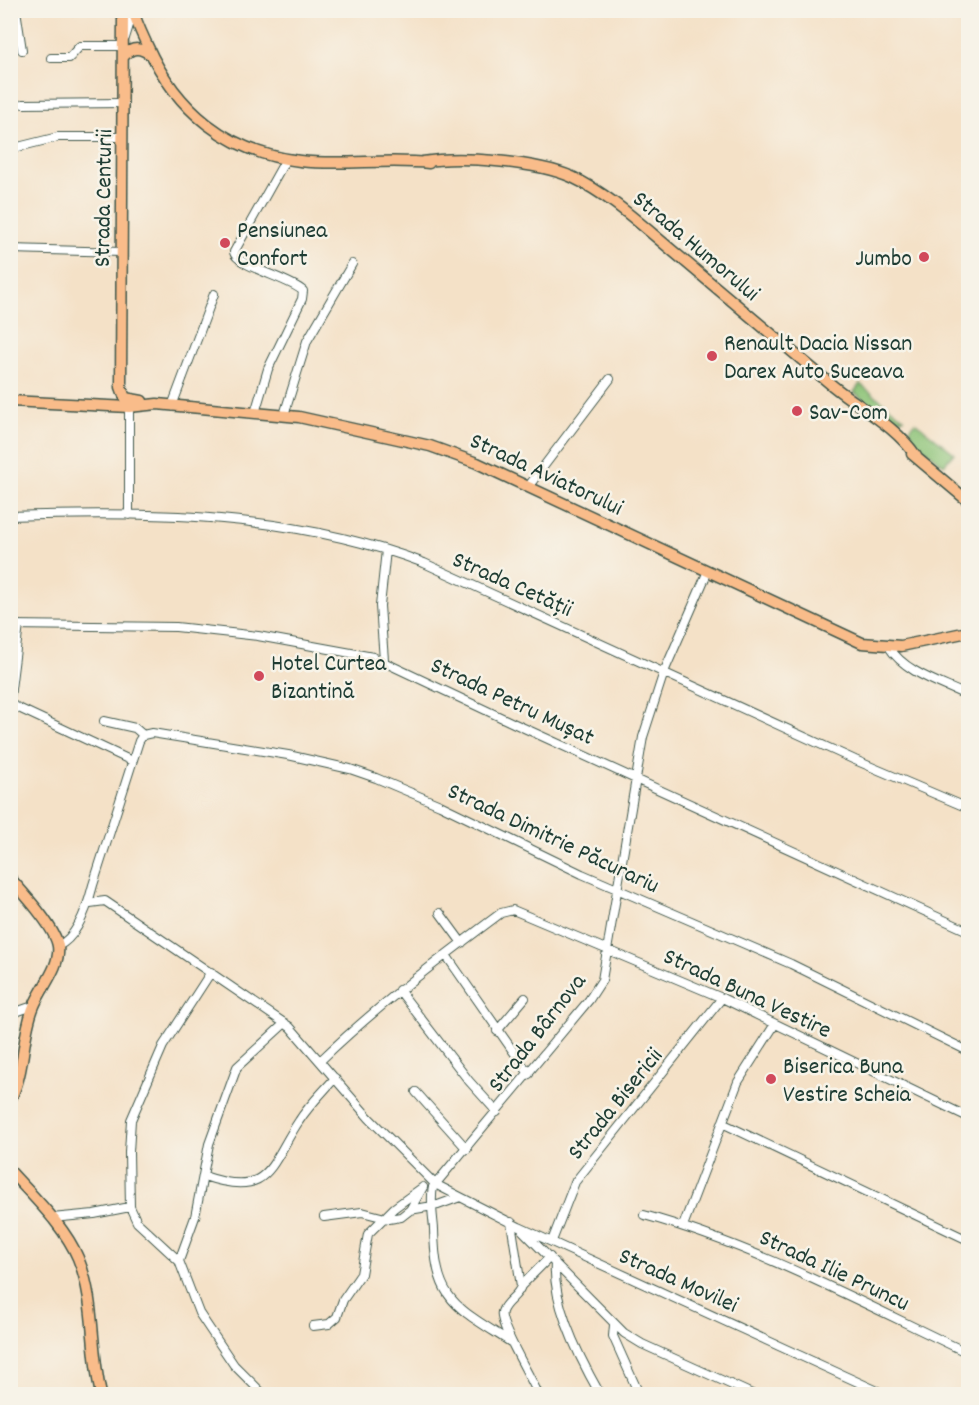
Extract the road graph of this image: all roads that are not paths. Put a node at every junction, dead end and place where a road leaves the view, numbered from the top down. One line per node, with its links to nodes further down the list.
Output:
1 (16, 10): 5 (street)
2 (123, 10): 4 (main road, Strada Centurii)
3 (135, 12): 4 (street); 6 (main road, Strada Humorului)
4 (124, 48): 6 (main road); 7 (street); 8 (main road, Strada Centurii)
5 (22, 50)
6 (152, 55): 12 (main road, Strada Humorului)
7 (51, 58)
8 (124, 103): 9 (street); 10 (main road, Strada Centurii)
9 (23, 104)
10 (123, 137): 11 (street); 14 (main road, Strada Centurii)
11 (10, 149)
12 (286, 159): 24 (street); 27 (main road, Strada Humorului)
13 (10, 249): 14 (street)
14 (122, 252): 18 (main road, Strada Centurii)
15 (352, 264): 25 (street)
16 (213, 294): 22 (street)
17 (610, 379): 26 (street)
18 (121, 387): 20 (main road); 21 (main road)
19 (10, 401): 20 (main road)
20 (87, 403): 23 (main road, Strada Aviatorului)
21 (157, 404): 22 (main road, Strada Aviatorului); 23 (main road, Strada Aviatorului)
22 (172, 406): 24 (main road, Strada Aviatorului)
23 (129, 407): 28 (street)
24 (255, 412): 25 (main road, Strada Aviatorului)
25 (284, 415): 26 (main road, Strada Aviatorului)
26 (528, 487): 31 (main road, Strada Aviatorului)
27 (969, 501)
28 (129, 515): 29 (street, Strada Cetății); 30 (street, Strada Cetății)
29 (10, 516)
30 (386, 550): 35 (street); 36 (street, Strada Cetății)
31 (708, 572): 34 (main road, Strada Aviatorului); 36 (street, Strada Bârnova)
32 (15, 625): 35 (street, Strada Petru Mușat); 38 (street)
33 (969, 632): 34 (main road, Strada Aviatorului)
34 (889, 647): 37 (street)
35 (384, 660): 43 (street, Strada Petru Mușat)
36 (664, 672): 43 (street, Strada Bârnova); 44 (street, Strada Cetății)
37 (969, 696)
38 (10, 698)
39 (10, 704): 42 (street)
40 (104, 722): 41 (street, Strada Dimitrie Păcurariu)
41 (143, 735): 42 (street); 46 (street, Strada Dimitrie Păcurariu)
42 (132, 761): 47 (street)
43 (636, 778): 46 (street, Strada Bârnova); 49 (street, Strada Petru Mușat)
44 (969, 808)
45 (10, 878): 51 (main road)
46 (619, 890): 52 (street, Strada Bârnova); 63 (street, Strada Dimitrie Păcurariu)
47 (90, 903): 51 (street); 54 (street, Strada Movilei)
48 (440, 913): 50 (street)
49 (969, 930)
50 (462, 943): 52 (street, Strada Buna Vestire); 53 (street)
51 (58, 946): 58 (main road)
52 (609, 951): 57 (street, Strada Buna Vestire); 65 (street, Strada Bârnova)
53 (446, 955): 55 (street); 62 (street)
54 (211, 972): 60 (street, Strada Movilei); 77 (street)
55 (399, 990): 64 (street); 69 (street)
56 (525, 998): 62 (street)
57 (722, 998): 61 (street, Strada Buna Vestire); 87 (street, Strada Bisericii)
58 (33, 1006): 59 (street); 68 (main road)
59 (10, 1014)
60 (285, 1023): 64 (street, Strada Movilei); 74 (street)
61 (775, 1024): 70 (street, Strada Buna Vestire); 71 (street)
62 (497, 1031): 65 (street)
63 (969, 1051)
64 (320, 1061): 66 (street, Strada Movilei)
65 (528, 1074): 69 (street, Strada Bârnova)
66 (334, 1078): 74 (street); 75 (street, Strada Movilei)
67 (416, 1092): 72 (street)
68 (10, 1100)
69 (497, 1112): 72 (street, Strada Bârnova)
70 (969, 1116)
71 (722, 1123): 85 (street); 86 (street)
72 (467, 1149): 75 (street, Strada Bârnova)
73 (10, 1171): 83 (main road)
74 (204, 1176): 89 (street)
75 (429, 1183): 76 (street, Strada Movilei); 78 (street); 79 (street); 82 (street)
76 (460, 1197): 78 (street); 84 (street, Strada Movilei)
77 (130, 1207): 83 (street); 89 (street)
78 (433, 1207): 79 (street); 93 (street)
79 (410, 1210): 82 (street)
80 (644, 1215): 85 (street, Strada Ilie Pruncu)
81 (324, 1217): 82 (street)
82 (383, 1217): 92 (street)
83 (52, 1218): 95 (main road)
84 (515, 1224): 87 (street, Strada Movilei); 88 (street); 90 (street)
85 (683, 1226): 94 (street, Strada Ilie Pruncu)
86 (969, 1240)
87 (552, 1241): 101 (street, Strada Movilei)
88 (552, 1260): 90 (street); 91 (street); 98 (street)
89 (179, 1261): 96 (street)
90 (521, 1286): 93 (street)
91 (614, 1325): 99 (street); 100 (street)
92 (313, 1326)
93 (512, 1343): 97 (street)
94 (969, 1353)
95 (101, 1395)
96 (263, 1395)
97 (538, 1395)
98 (600, 1395)
99 (639, 1395)
100 (752, 1395)
101 (884, 1395)

